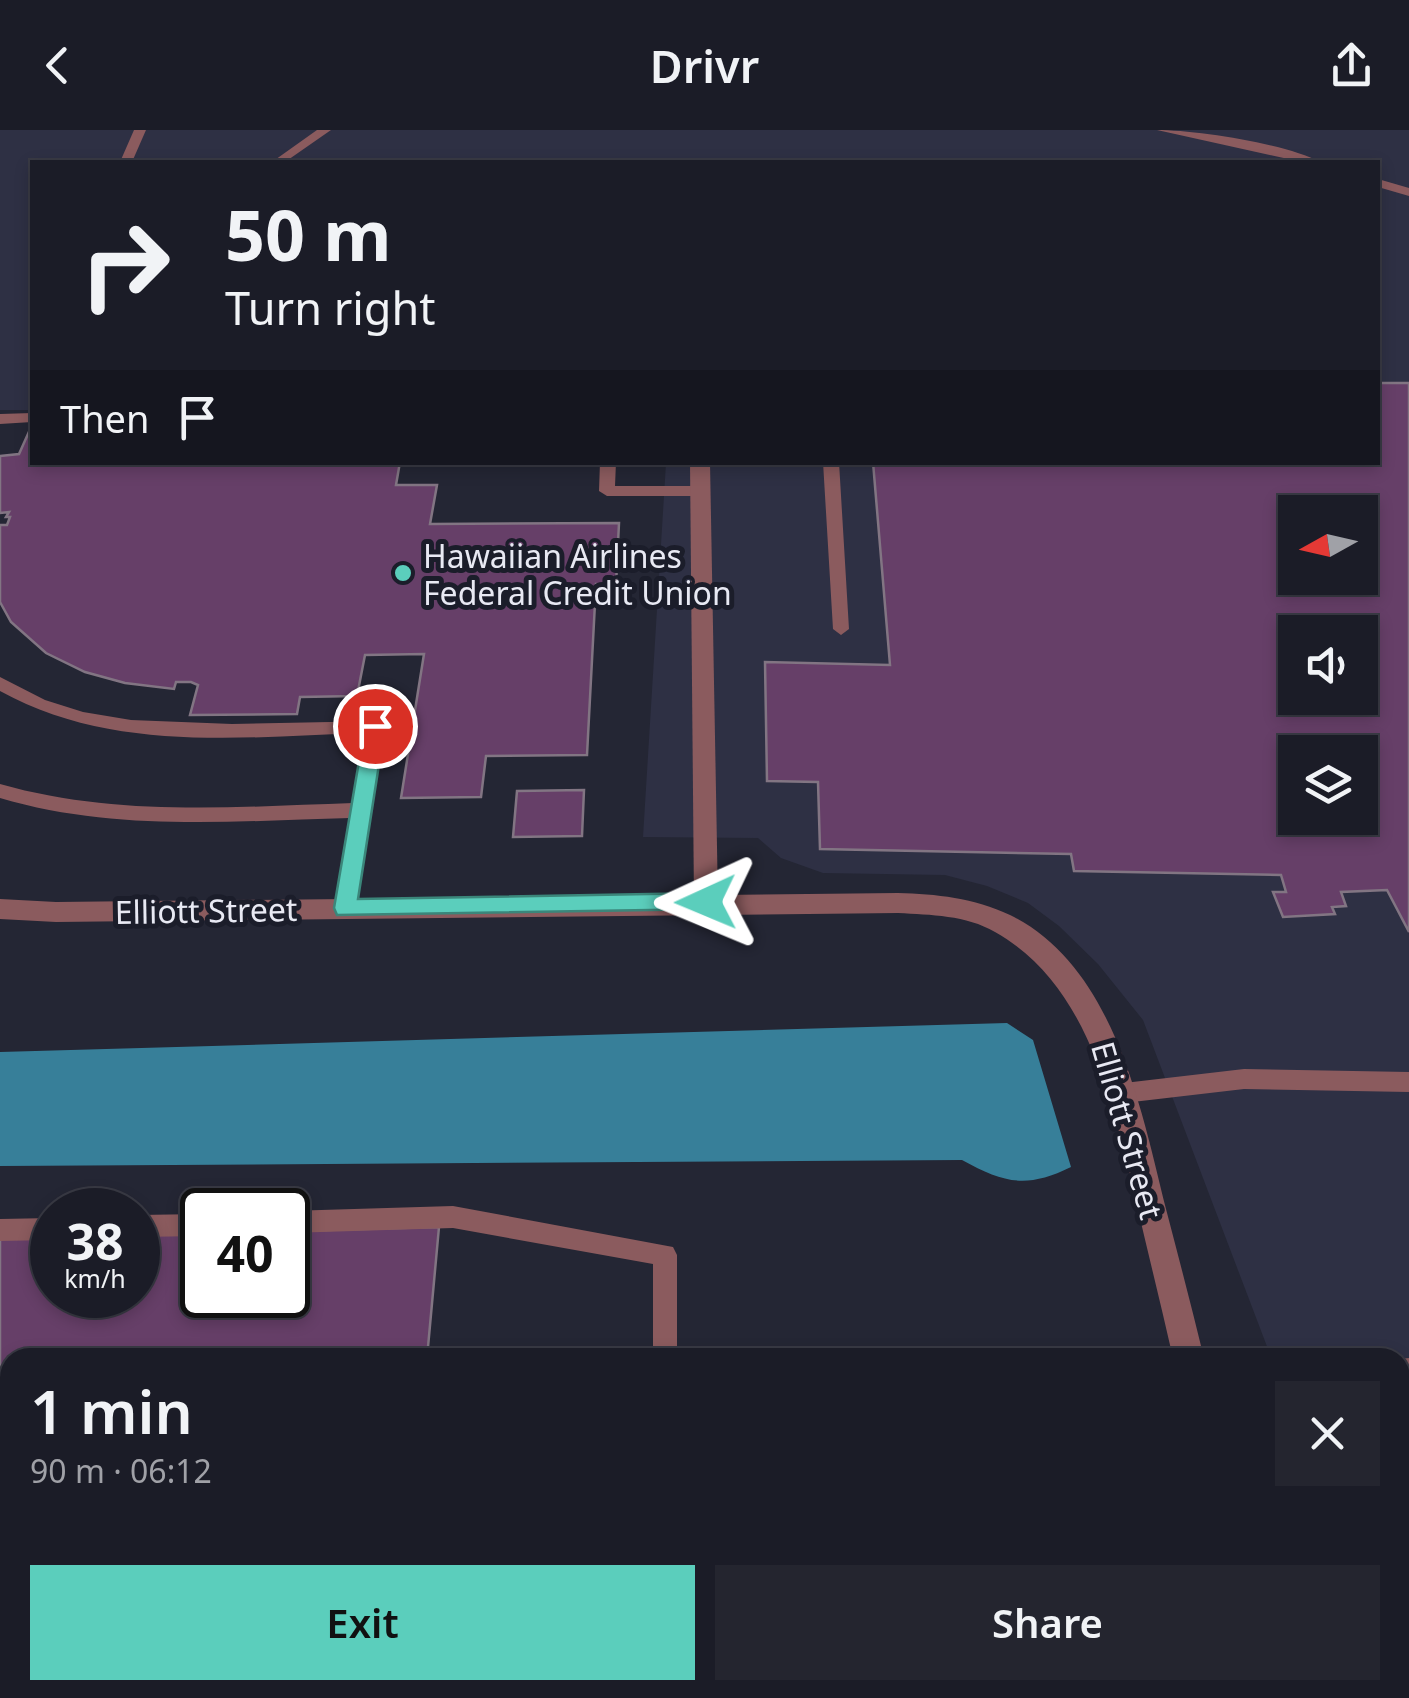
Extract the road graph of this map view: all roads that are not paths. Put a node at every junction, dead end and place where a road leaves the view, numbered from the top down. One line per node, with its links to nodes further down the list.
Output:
1 (140, 130): 4 (lane)
2 (325, 130): 5 (lane)
3 (1163, 130): 6 (lane)
4 (127, 160)
5 (281, 160)
6 (1306, 160)
7 (1380, 183): 8 (lane)
8 (1409, 192)
9 (30, 418): 10 (lane)
10 (0, 419)
11 (608, 465): 14 (lane)
12 (700, 465): 14 (street)
13 (831, 465): 15 (lane)
14 (700, 491): 19 (street)
15 (841, 630)
16 (0, 683): 18 (lane)
17 (0, 791): 18 (lane)
18 (361, 810): 20 (lane)
19 (706, 902): 20 (street, Elliott Street); 23 (street, Elliott Street)
20 (345, 908): 21 (street, Elliott Street)
21 (0, 909)
22 (1409, 1082): 23 (lane)
23 (1124, 1093): 28 (street, Elliott Street)
24 (310, 1221): 27 (lane)
25 (30, 1229): 26 (lane)
26 (0, 1230)
27 (665, 1348)
28 (1187, 1348)

